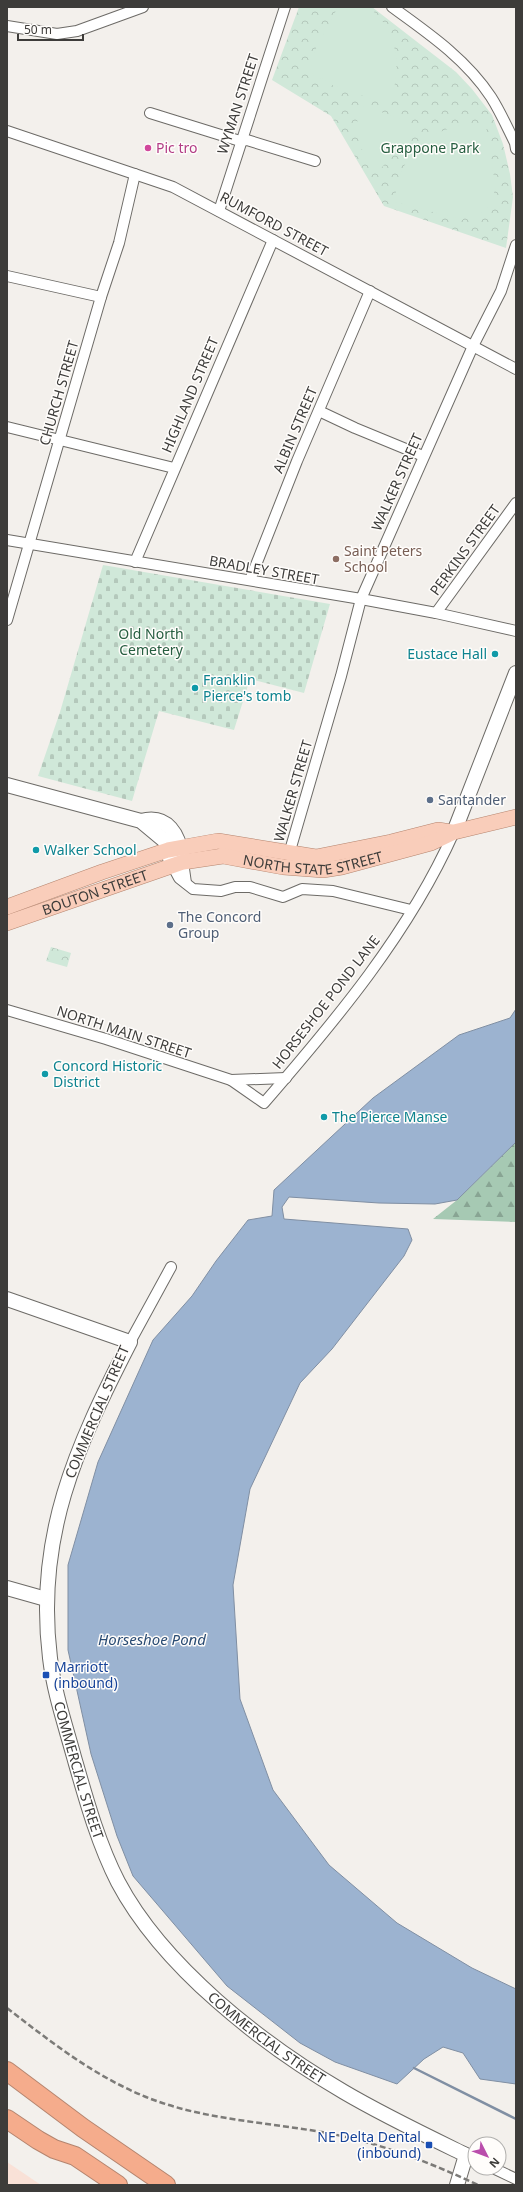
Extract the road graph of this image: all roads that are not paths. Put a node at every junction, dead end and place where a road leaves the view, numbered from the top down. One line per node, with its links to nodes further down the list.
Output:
1 (143, 7): 4 (street)
2 (285, 7): 7 (street, WYMAN STREET)
3 (392, 7): 8 (street)
4 (7, 26)
5 (150, 113): 7 (street)
6 (7, 131): 10 (street, RUMFORD STREET)
7 (240, 141): 9 (street); 11 (street, WYMAN STREET)
8 (516, 149)
9 (315, 161)
10 (136, 174): 11 (street, RUMFORD STREET); 16 (street, CHURCH STREET)
11 (219, 211): 12 (street, RUMFORD STREET)
12 (273, 240): 15 (street, RUMFORD STREET); 23 (street, HIGHLAND STREET)
13 (516, 245): 17 (street, WALKER STREET)
14 (7, 276): 16 (street)
15 (370, 291): 17 (street, RUMFORD STREET); 19 (street, ALBIN STREET)
16 (101, 297): 21 (street, CHURCH STREET)
17 (473, 346): 18 (street, RUMFORD STREET); 22 (street, WALKER STREET)
18 (516, 369)
19 (319, 411): 22 (street); 28 (street, ALBIN STREET)
20 (7, 427): 21 (street)
21 (61, 440): 23 (street); 26 (street, CHURCH STREET)
22 (423, 456): 29 (street, WALKER STREET)
23 (174, 468): 27 (street, HIGHLAND STREET)
24 (516, 503): 30 (street, PERKINS STREET)
25 (7, 540): 26 (street, BRADLEY STREET)
26 (29, 543): 27 (street, BRADLEY STREET); 31 (street, CHURCH STREET)
27 (135, 562): 28 (street, BRADLEY STREET)
28 (250, 580): 29 (street, BRADLEY STREET)
29 (361, 600): 30 (street, BRADLEY STREET); 37 (street, WALKER STREET)
30 (436, 613): 32 (street, BRADLEY STREET)
31 (7, 620)
32 (516, 631)
33 (516, 673): 36 (street)
34 (7, 785): 38 (street)
35 (516, 817): 36 (main road, NORTH STATE STREET)
36 (454, 832): 37 (main road, NORTH STATE STREET); 38 (main road, NORTH STATE STREET); 40 (street, HORSESHOE POND LANE)
37 (289, 854): 38 (main road, NORTH STATE STREET)
38 (176, 856): 39 (main road, BOUTON STREET); 40 (street); 41 (main road, BOUTON STREET)
39 (7, 908)
40 (411, 910): 43 (street, HORSESHOE POND LANE)
41 (7, 923)
42 (7, 1010): 44 (street, NORTH MAIN STREET)
43 (286, 1078): 44 (street, NORTH MAIN STREET); 45 (street, HORSESHOE POND LANE)
44 (231, 1080): 45 (street, NORTH MAIN STREET)
45 (264, 1103)
46 (171, 1267): 48 (street)
47 (7, 1299): 48 (street, COMMERCIAL STREET)
48 (130, 1342): 50 (street, COMMERCIAL STREET)
49 (7, 1588): 50 (street)
50 (46, 1599): 56 (street, COMMERCIAL STREET)
51 (7, 2064): 53 (highway)
52 (7, 2071): 53 (highway)
53 (28, 2086): 60 (highway)
54 (7, 2107): 57 (highway)
55 (7, 2119): 57 (highway)
56 (467, 2155)
57 (75, 2156): 59 (highway)
58 (467, 2163): 61 (street)
59 (118, 2185)
60 (166, 2185)
61 (457, 2185)

